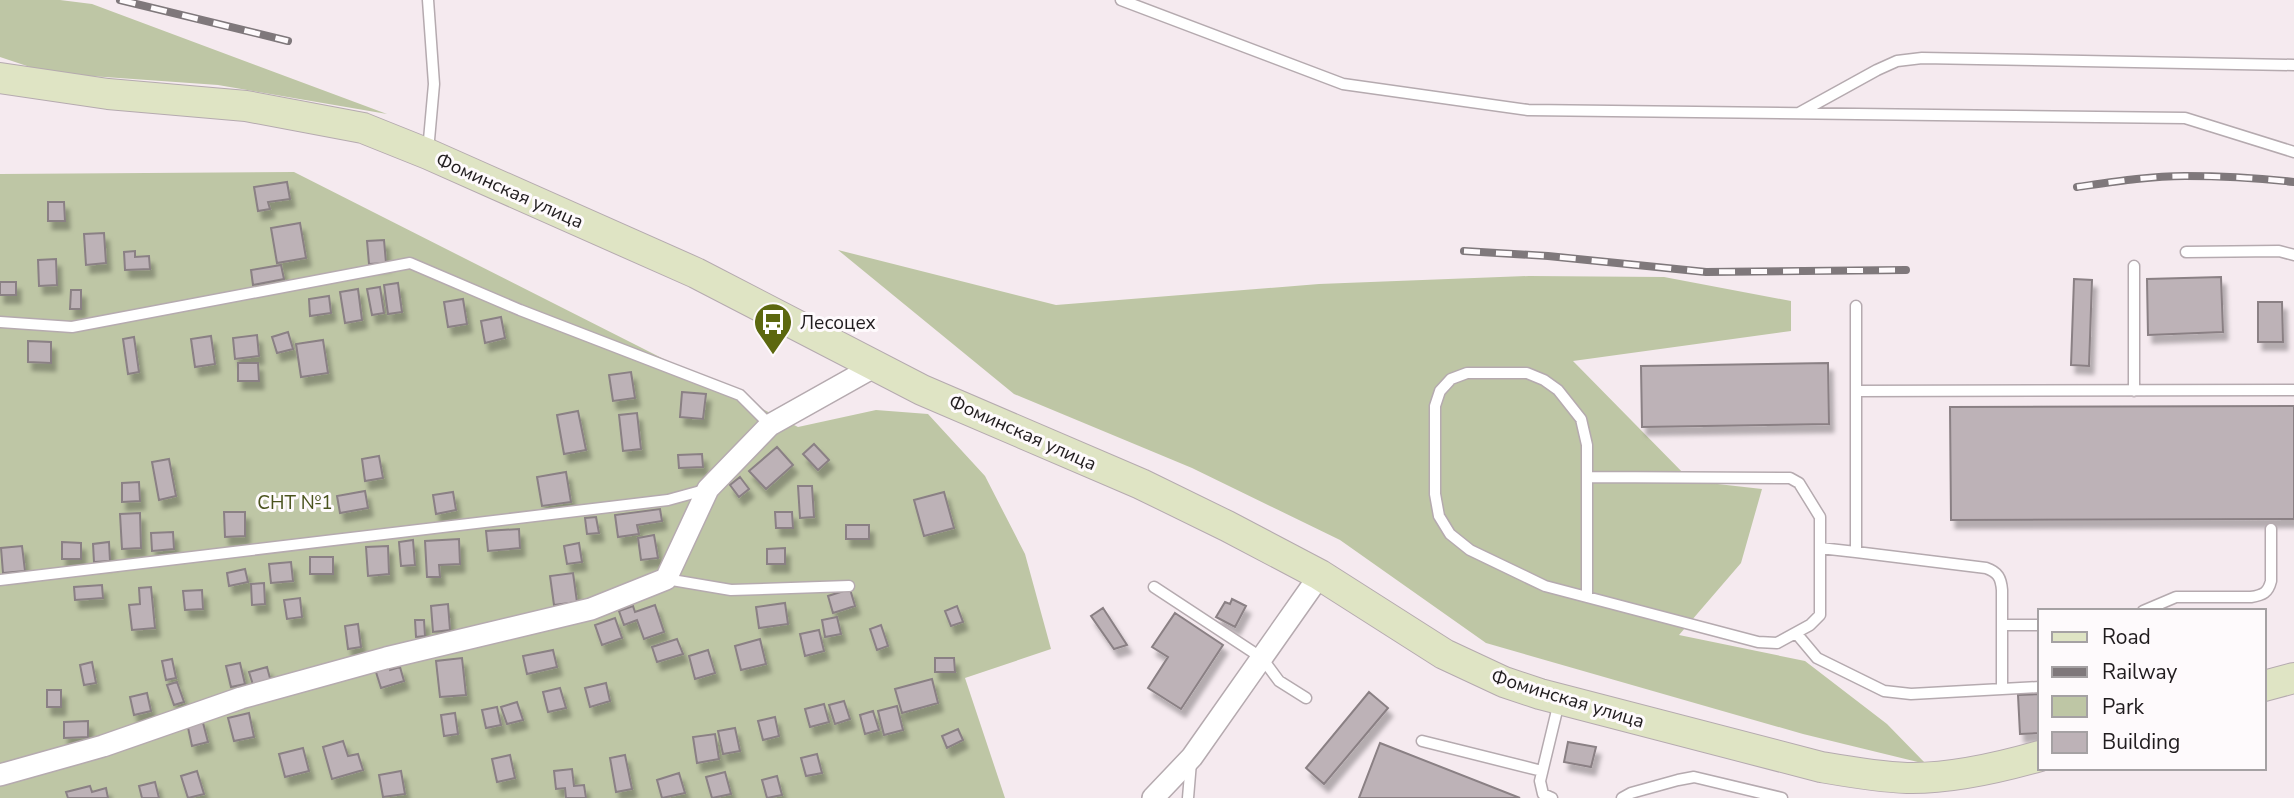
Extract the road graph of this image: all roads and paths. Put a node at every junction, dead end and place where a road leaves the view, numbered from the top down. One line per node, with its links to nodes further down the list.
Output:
1 (428, 0): 7 (lane)
2 (1121, 0): 5 (lane)
3 (2294, 65): 5 (lane)
4 (0, 78): 7 (street, Фоминская улица)
5 (1798, 113): 6 (lane)
6 (2294, 152)
7 (428, 154): 13 (street, Фоминская улица)
8 (2186, 252): 9 (lane)
9 (2294, 255)
10 (2134, 266): 16 (lane)
11 (1856, 306): 15 (lane)
12 (0, 323): 17 (lane)
13 (877, 365): 17 (street); 23 (street, Фоминская улица)
14 (2294, 390): 16 (lane)
15 (1856, 391): 16 (lane); 22 (lane)
16 (2134, 391)
17 (770, 425): 19 (street)
18 (1587, 477): 21 (lane); 28 (lane); 28 (lane)
19 (708, 489): 24 (street); 25 (lane)
20 (2270, 529): 29 (lane)
21 (1820, 548): 22 (lane); 34 (lane)
22 (1856, 552): 32 (lane)
23 (1320, 575): 35 (street); 41 (street, Фоминская улица)
24 (666, 579): 26 (lane); 46 (street)
25 (0, 580)
26 (849, 586)
27 (1154, 587): 35 (lane)
28 (1587, 597): 34 (lane)
29 (2176, 597): 30 (lane); 31 (lane)
30 (2148, 609)
31 (2177, 609)
32 (2002, 625): 33 (lane); 39 (lane)
33 (2038, 625)
34 (1796, 633): 39 (lane)
35 (1262, 658): 40 (lane); 44 (street)
36 (2294, 678): 37 (street)
37 (2266, 685)
38 (2038, 687): 39 (lane)
39 (2002, 689)
40 (1306, 698)
41 (1560, 699): 43 (street, Фоминская улица); 45 (lane)
42 (1422, 741): 45 (lane)
43 (2038, 756)
44 (1192, 757): 47 (street); 48 (lane)
45 (1542, 771): 49 (lane)
46 (0, 775)
47 (1153, 798)
48 (1188, 798)
49 (1552, 798)
50 (1622, 798): 51 (lane)
51 (1782, 798)

